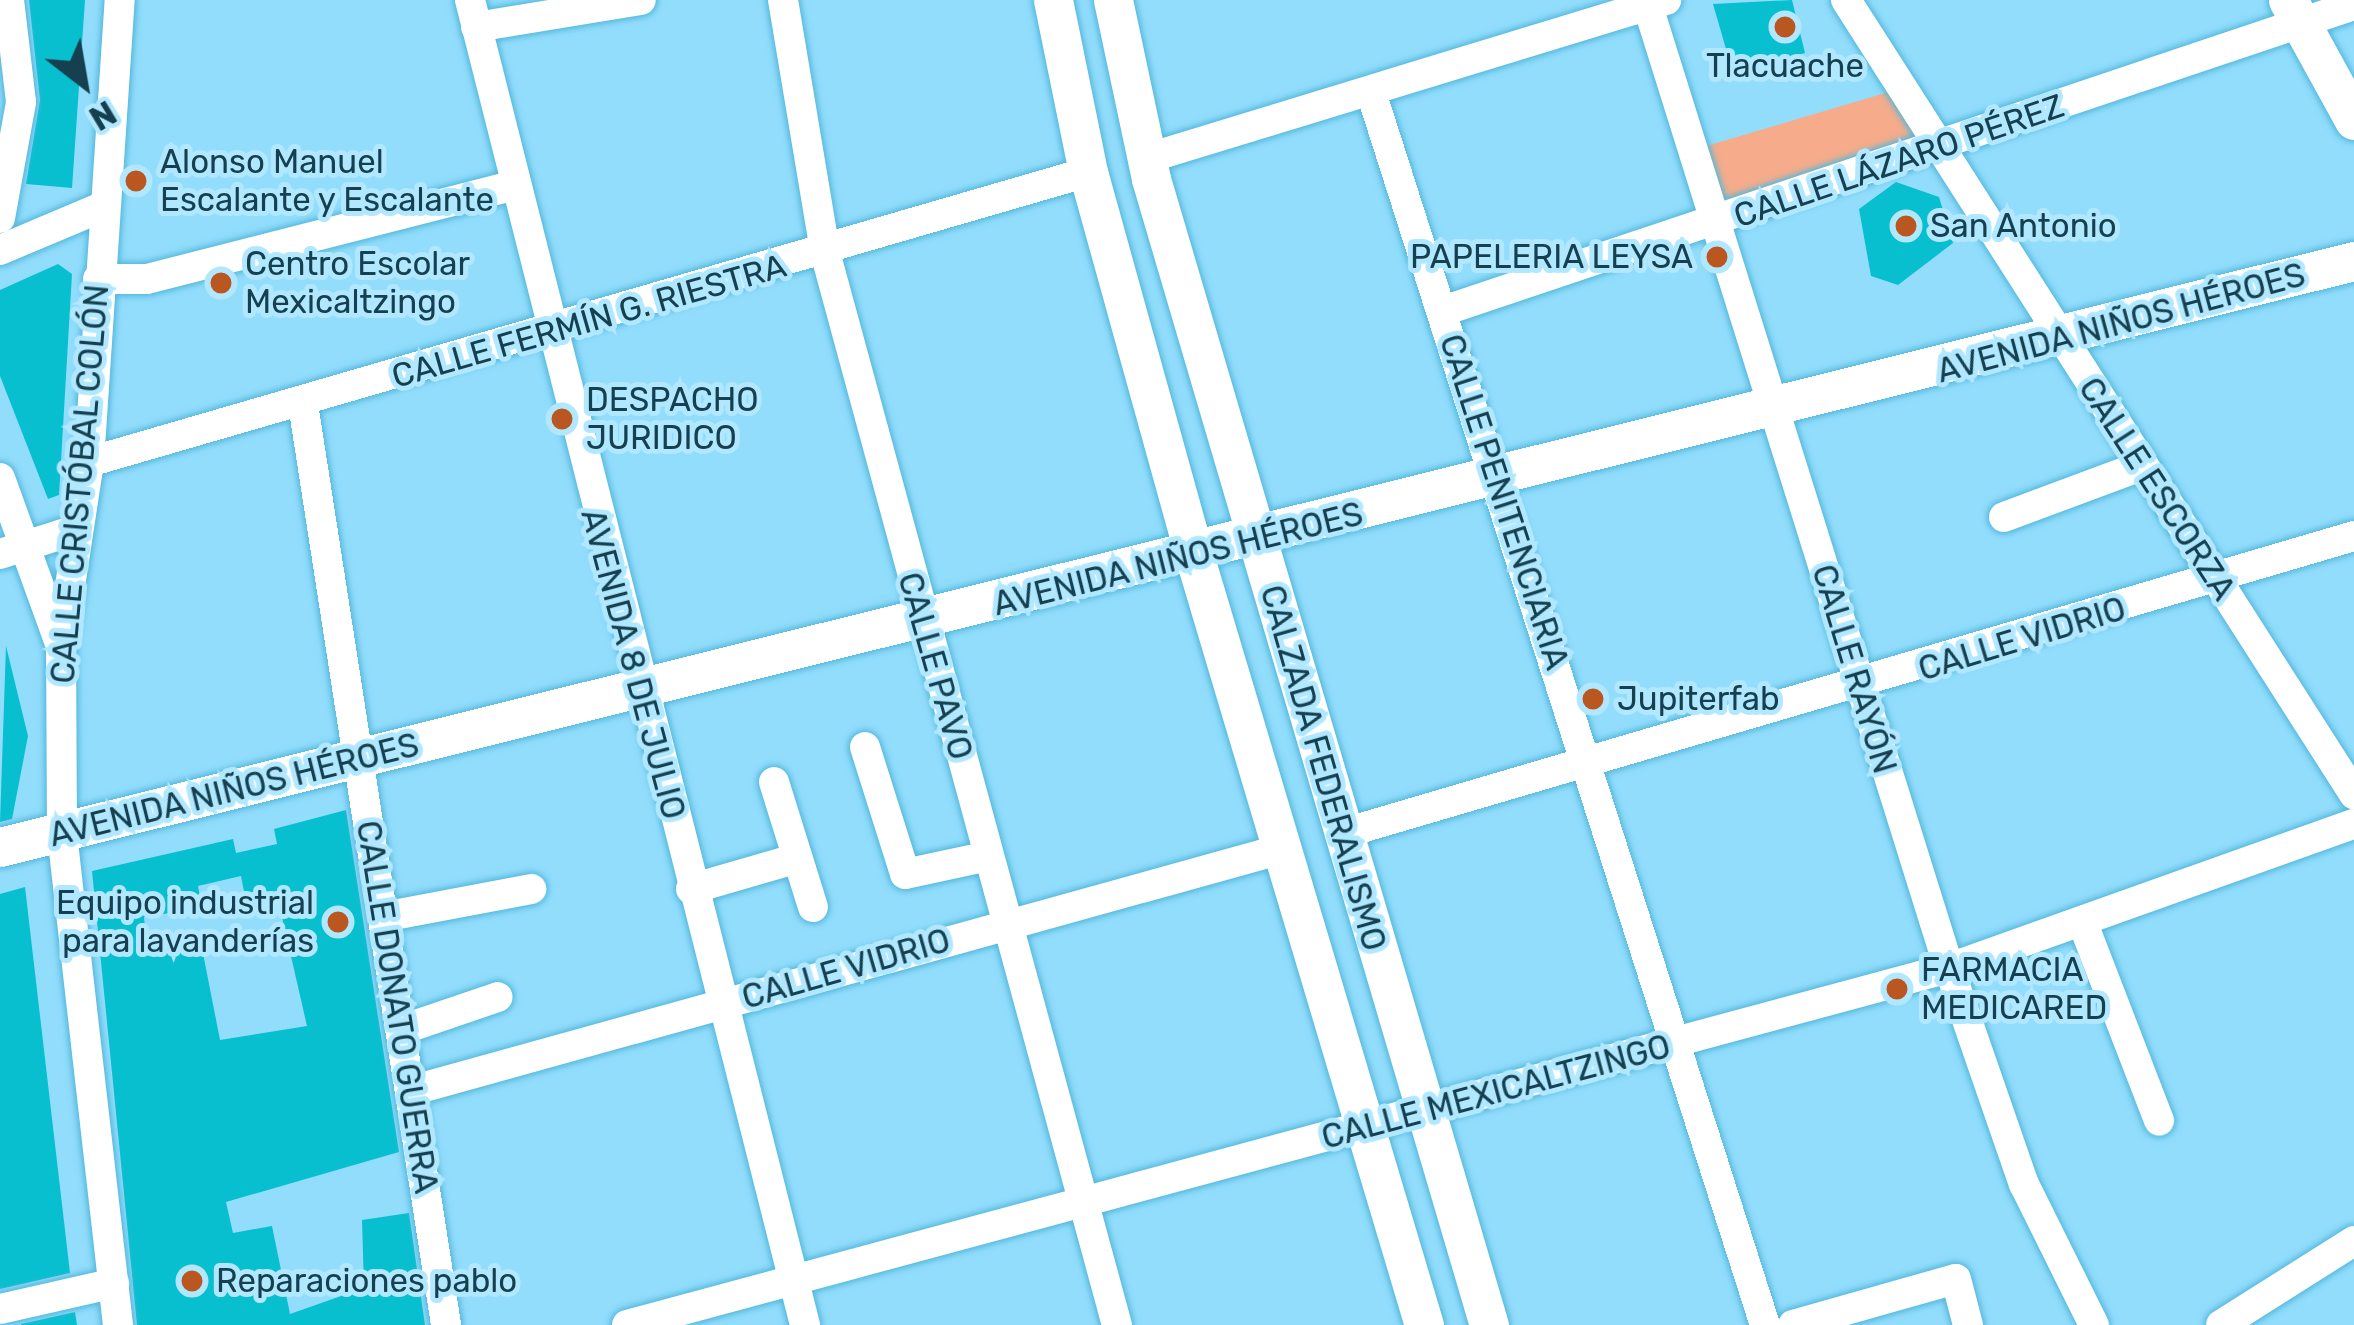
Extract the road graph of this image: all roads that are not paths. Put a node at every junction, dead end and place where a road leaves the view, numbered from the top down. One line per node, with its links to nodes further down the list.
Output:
1 (9, 0): 19 (street)
2 (120, 0): 18 (street, CALLE CRISTÓBAL COLÓN)
3 (641, 0): 11 (street)
4 (783, 0): 22 (street, CALLE PAVO)
5 (1053, 0): 16 (main road, CALZADA FEDERALISMO)
6 (1113, 0): 15 (main road, CALZADA FEDERALISMO)
7 (1846, 0): 14 (street, CALLE ESCORZA)
8 (1653, 2): 12 (street); 20 (street, CALLE RAYÓN)
9 (2354, 5): 10 (street, CALLE LÁZARO PÉREZ)
10 (2294, 12): 13 (main road); 14 (street, CALLE LÁZARO PÉREZ)
11 (473, 13): 17 (street, AVENIDA 8 DE JULIO)
12 (1371, 92): 15 (street); 25 (street, CALLE PENITENCIARIA)
13 (2354, 120)
14 (1940, 147): 20 (street, CALLE LÁZARO PÉREZ); 27 (street, CALLE ESCORZA)
15 (1145, 159): 37 (main road, CALZADA FEDERALISMO)
16 (1088, 172): 22 (street, CALLE FERMÍN G. RIESTRA); 39 (main road, CALZADA FEDERALISMO)
17 (513, 186): 24 (street); 26 (street, AVENIDA 8 DE JULIO)
18 (102, 207): 21 (street); 24 (street, CALLE CRISTÓBAL COLÓN)
19 (0, 218)
20 (1714, 224): 25 (street, CALLE LÁZARO PÉREZ); 29 (street, CALLE RAYÓN)
21 (0, 250)
22 (825, 252): 26 (street, CALLE FERMÍN G. RIESTRA); 41 (street, CALLE PAVO)
23 (2354, 261): 27 (main road, AVENIDA NIÑOS HÉROES)
24 (98, 279): 30 (street, CALLE CRISTÓBAL COLÓN)
25 (1443, 311): 33 (street, CALLE PENITENCIARIA)
26 (547, 334): 28 (street, CALLE FERMÍN G. RIESTRA); 44 (street, AVENIDA 8 DE JULIO)
27 (2061, 340): 29 (main road, AVENIDA NIÑOS HÉROES); 31 (street, CALLE ESCORZA)
28 (303, 404): 30 (street, CALLE FERMÍN G. RIESTRA); 46 (street, CALLE DONATO GUERRA)
29 (1775, 413): 33 (main road, AVENIDA NIÑOS HÉROES); 43 (street, CALLE RAYÓN)
30 (88, 462): 35 (street, CALLE CRISTÓBAL COLÓN)
31 (2140, 466): 34 (street); 40 (street, CALLE ESCORZA)
32 (0, 478): 38 (street)
33 (1496, 482): 37 (main road, AVENIDA NIÑOS HÉROES); 47 (street, CALLE PENITENCIARIA)
34 (2004, 517)
35 (78, 530): 38 (street); 42 (street, CALLE CRISTÓBAL COLÓN)
36 (2354, 536): 40 (street, CALLE VIDRIO)
37 (1256, 540): 39 (main road, AVENIDA NIÑOS HÉROES); 52 (main road, CALZADA FEDERALISMO)
38 (12, 549): 42 (street)
39 (1194, 555): 41 (main road, AVENIDA NIÑOS HÉROES); 54 (main road, CALZADA FEDERALISMO)
40 (2216, 580): 43 (street, CALLE VIDRIO); 49 (street, CALLE ESCORZA)
41 (921, 622): 44 (main road, AVENIDA NIÑOS HÉROES); 55 (street, CALLE PAVO)
42 (61, 645): 51 (street, CALLE CRISTÓBAL COLÓN)
43 (1859, 689): 47 (street, CALLE VIDRIO); 63 (street, CALLE RAYÓN)
44 (639, 691): 46 (main road, AVENIDA NIÑOS HÉROES); 58 (street, AVENIDA 8 DE JULIO)
45 (865, 747): 55 (street)
46 (358, 759): 51 (main road, AVENIDA NIÑOS HÉROES); 60 (street, CALLE DONATO GUERRA)
47 (1589, 764): 52 (street, CALLE VIDRIO); 67 (street, CALLE PENITENCIARIA)
48 (774, 782): 56 (street)
49 (2354, 794)
50 (2354, 824): 61 (street, CALLE MEXICALTZINGO)
51 (62, 832): 53 (main road, AVENIDA NIÑOS HÉROES); 75 (street, CALLE CRISTÓBAL COLÓN)
52 (1341, 833): 69 (main road, CALZADA FEDERALISMO)
53 (0, 847)
54 (1282, 849): 62 (street, CALLE VIDRIO); 71 (main road, CALZADA FEDERALISMO)
55 (988, 856): 62 (street, CALLE PAVO)
56 (798, 858): 58 (street); 59 (street)
57 (530, 889): 60 (street)
58 (691, 889): 65 (street, AVENIDA 8 DE JULIO)
59 (813, 907)
60 (383, 917): 66 (street, CALLE DONATO GUERRA)
61 (2082, 921): 63 (street, CALLE MEXICALTZINGO); 70 (street)
62 (1008, 923): 65 (street, CALLE VIDRIO); 72 (street, CALLE PAVO)
63 (1949, 968): 67 (street, CALLE MEXICALTZINGO); 87 (street, CALLE RAYÓN)
64 (498, 997): 66 (street)
65 (722, 1004): 68 (street, CALLE VIDRIO); 74 (street, AVENIDA 8 DE JULIO)
66 (401, 1030): 68 (street, CALLE DONATO GUERRA)
67 (1682, 1041): 69 (street, CALLE MEXICALTZINGO); 84 (street, CALLE PENITENCIARIA)
68 (410, 1091): 78 (street, CALLE DONATO GUERRA)
69 (1424, 1111): 71 (street, CALLE MEXICALTZINGO); 83 (main road, CALZADA FEDERALISMO)
70 (2159, 1121)
71 (1365, 1129): 72 (street, CALLE MEXICALTZINGO); 82 (main road, CALZADA FEDERALISMO)
72 (1084, 1205): 74 (street, CALLE MEXICALTZINGO); 81 (street, CALLE PAVO)
73 (2354, 1240): 88 (street)
74 (793, 1281): 79 (street, CALLE MEXICALTZINGO); 80 (street, AVENIDA 8 DE JULIO)
75 (114, 1283): 76 (street); 77 (street, CALLE CRISTÓBAL COLÓN)
76 (0, 1310)
77 (118, 1325)
78 (446, 1325)
79 (627, 1325)
80 (805, 1325)
81 (1117, 1325)
82 (1424, 1325)
83 (1489, 1325)
84 (1766, 1325)
85 (1793, 1325): 86 (street)
86 (1969, 1325)
87 (2094, 1325)
88 (2221, 1325)

